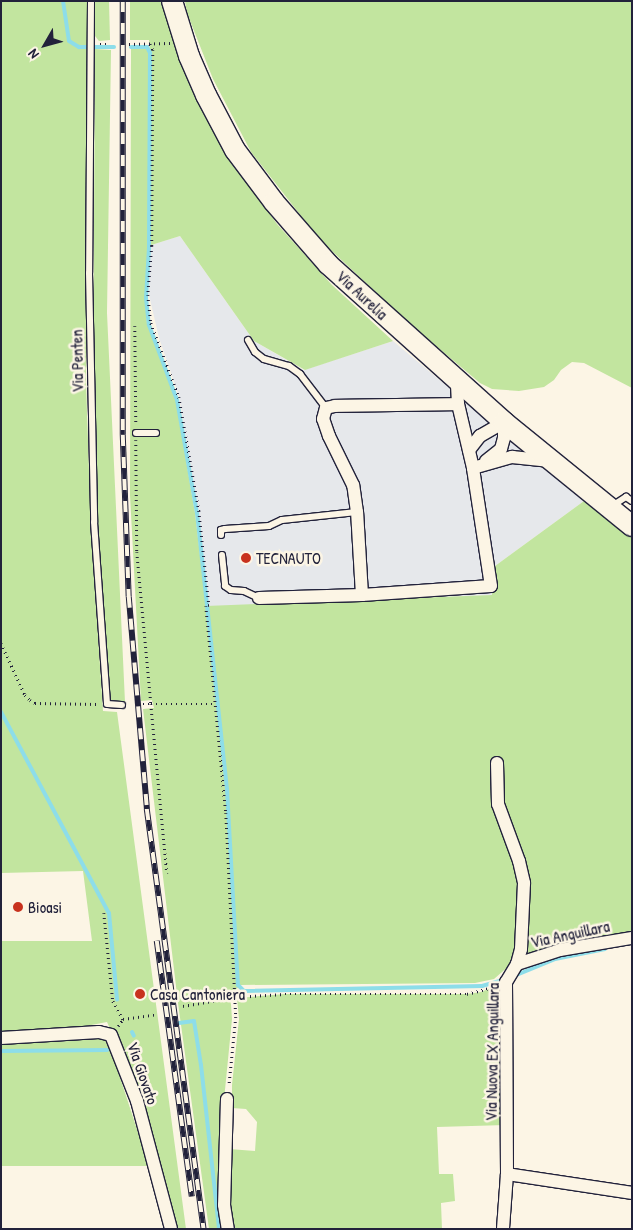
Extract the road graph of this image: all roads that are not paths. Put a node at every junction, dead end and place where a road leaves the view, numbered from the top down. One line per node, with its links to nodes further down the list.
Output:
1 (91, 1): 21 (lane, Via Penten)
2 (172, 1): 4 (main road, Via Aurelia)
3 (248, 340): 6 (lane)
4 (457, 382): 5 (street); 7 (main road, Via Aurelia)
5 (458, 404): 6 (street); 10 (street)
6 (326, 408): 15 (street)
7 (504, 422): 10 (street); 11 (main road, Via Aurelia); 12 (street)
8 (136, 433): 9 (lane)
9 (156, 433)
10 (469, 450): 12 (street)
11 (554, 462): 12 (street); 14 (main road, Via Aurelia)
12 (473, 468): 19 (street)
13 (632, 501): 14 (lane)
14 (609, 508): 16 (main road, Via Aurelia)
15 (357, 512): 17 (lane); 19 (street)
16 (632, 526)
17 (221, 535)
18 (222, 555): 20 (lane)
19 (362, 595): 20 (street)
20 (258, 598)
21 (122, 705)
22 (497, 763): 24 (street, Via Nuova EX Anguillara)
23 (632, 938): 24 (street, Via Anguillara)
24 (517, 964): 27 (street, Via Nuova EX Anguillara)
25 (1, 1038): 29 (street, Via Giovato)
26 (227, 1099): 30 (street)
27 (507, 1174): 28 (street); 31 (street, Via Nuova EX Anguillara)
28 (632, 1193)
29 (171, 1229)
30 (228, 1229)
31 (503, 1229)

